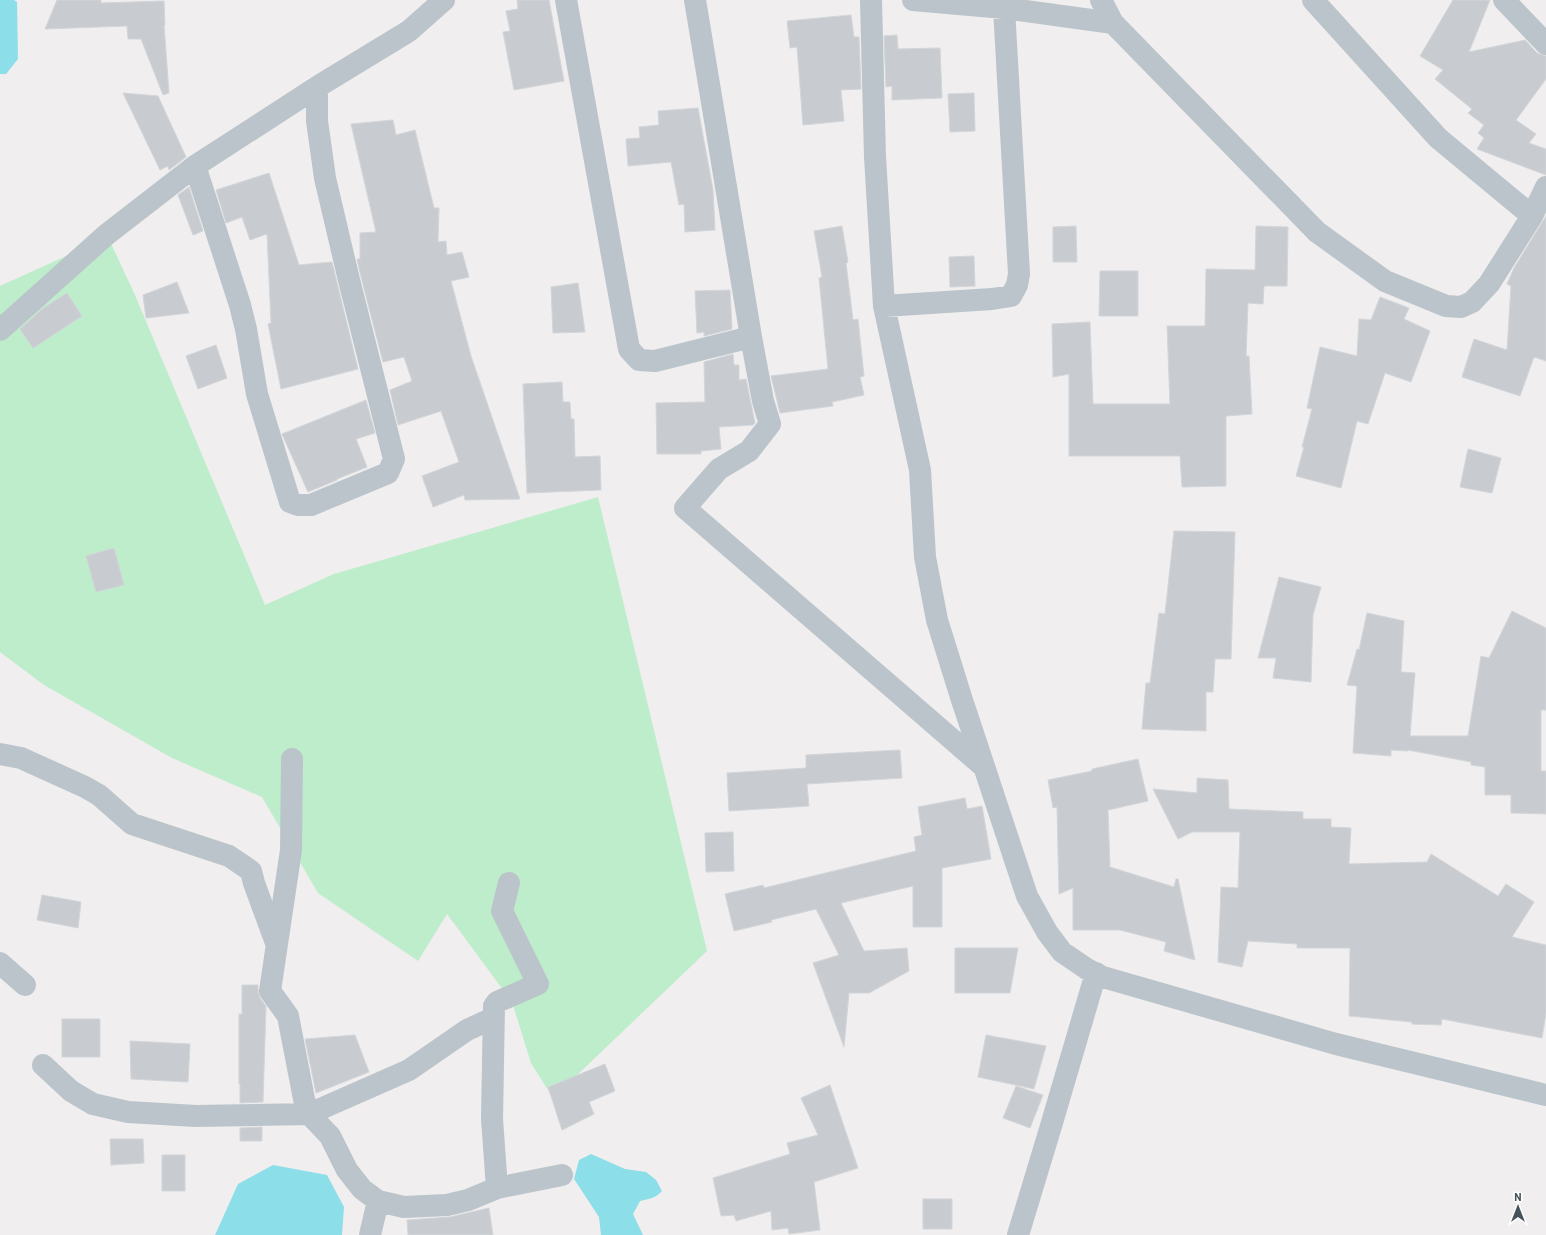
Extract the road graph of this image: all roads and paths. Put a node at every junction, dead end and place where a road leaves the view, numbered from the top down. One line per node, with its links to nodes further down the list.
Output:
1 (444, 0): 12 (street)
2 (566, 0): 18 (street)
3 (695, 0): 18 (street)
4 (872, 0): 16 (street)
5 (913, 0): 9 (street)
6 (1100, 0): 10 (street)
7 (1313, 0): 15 (street)
8 (1504, 0): 11 (street)
9 (1004, 8): 10 (street); 16 (street)
10 (1113, 23): 15 (street)
11 (1546, 44)
12 (317, 87): 13 (street); 13 (street)
13 (195, 166): 17 (street)
14 (1546, 187): 15 (street)
15 (1532, 216)
16 (884, 306): 21 (street)
17 (0, 330)
18 (752, 337): 21 (street)
19 (0, 754): 23 (street)
20 (292, 759): 23 (street)
21 (984, 767): 25 (street)
22 (509, 883): 27 (street)
23 (277, 946): 30 (street)
24 (0, 963): 26 (street)
25 (1096, 973): 29 (street); 35 (street)
26 (25, 986)
27 (493, 1018): 30 (street); 32 (street)
28 (43, 1065): 30 (street)
29 (1546, 1094)
30 (308, 1114): 33 (street)
31 (562, 1175): 32 (street)
32 (497, 1188): 33 (street)
33 (378, 1201): 34 (street)
34 (370, 1235)
35 (1018, 1235)

